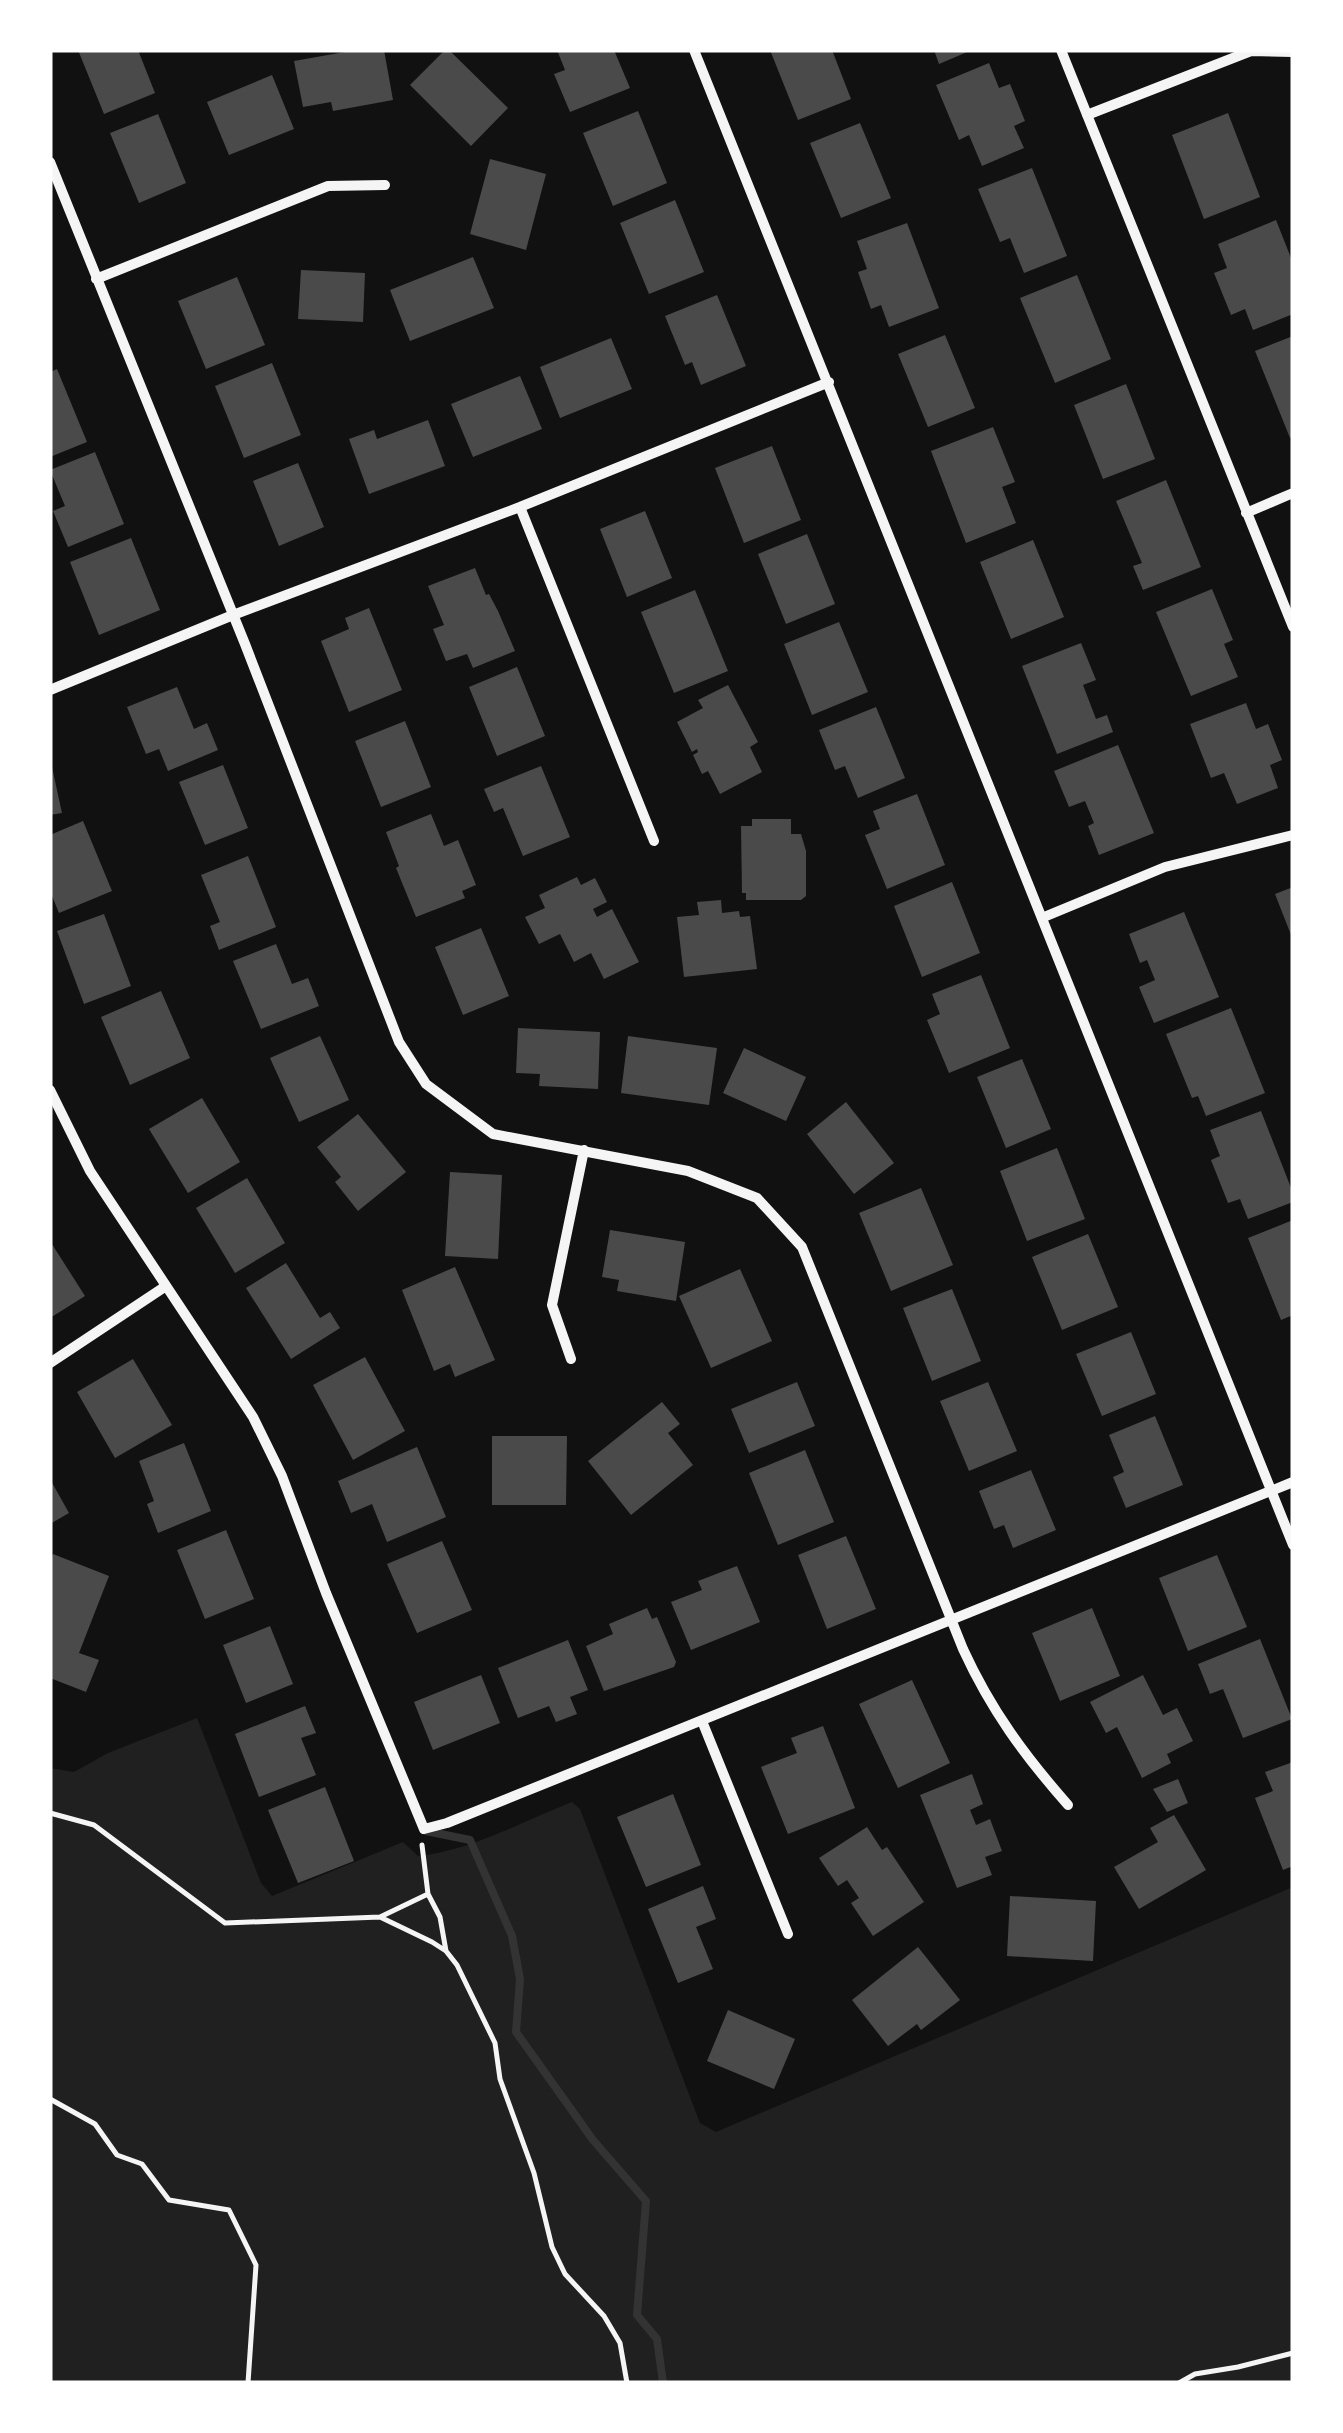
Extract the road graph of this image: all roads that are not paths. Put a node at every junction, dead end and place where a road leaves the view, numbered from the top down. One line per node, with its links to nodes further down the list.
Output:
1 (694, 50): 8 (street)
2 (1061, 50): 4 (street)
3 (1293, 52): 4 (street)
4 (1087, 114): 11 (street)
5 (50, 162): 7 (street)
6 (384, 186): 7 (street)
7 (96, 279): 12 (street)
8 (829, 382): 10 (street); 17 (street)
9 (1293, 492): 11 (street)
10 (520, 507): 12 (street); 16 (street)
11 (1246, 512): 13 (street)
12 (233, 615): 14 (street); 19 (street)
13 (1293, 628)
14 (50, 690)
15 (1293, 835): 17 (street)
16 (654, 840)
17 (1044, 917): 24 (street)
18 (50, 1090): 20 (street)
19 (584, 1150): 21 (street); 26 (street)
20 (166, 1286): 22 (street); 27 (street)
21 (571, 1358)
22 (50, 1363)
23 (1293, 1482): 24 (street)
24 (1272, 1491): 25 (street); 26 (street)
25 (1293, 1545)
26 (952, 1622): 27 (street); 28 (street)
27 (702, 1721): 29 (street)
28 (1068, 1806)
29 (788, 1934)

